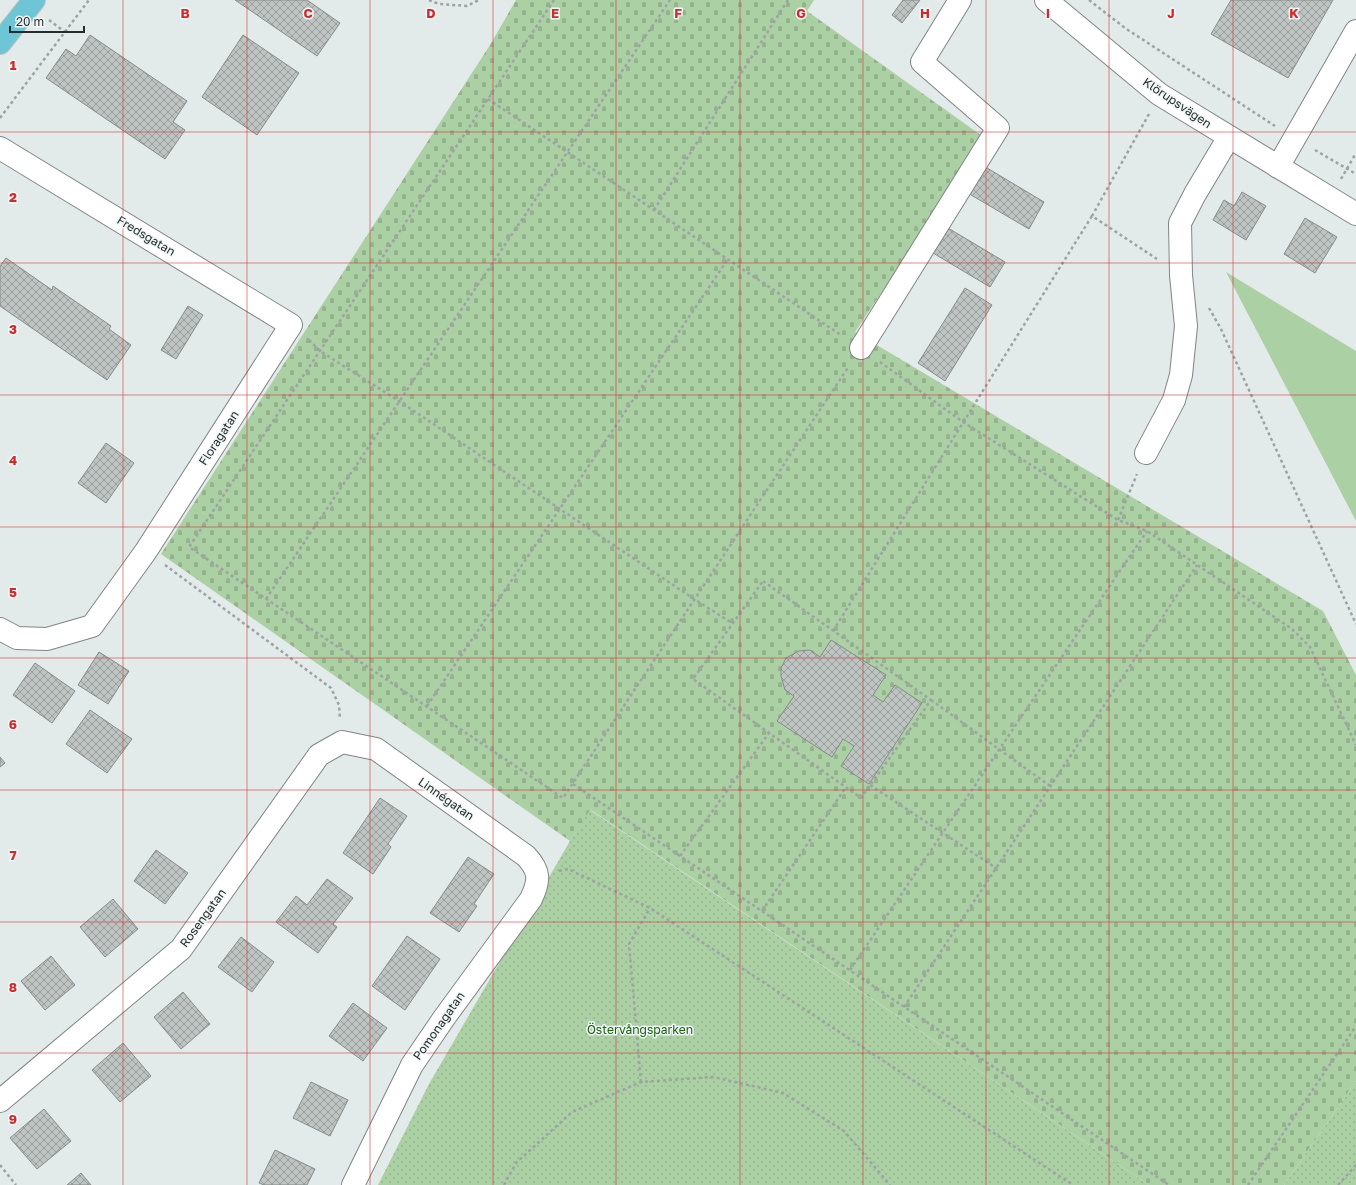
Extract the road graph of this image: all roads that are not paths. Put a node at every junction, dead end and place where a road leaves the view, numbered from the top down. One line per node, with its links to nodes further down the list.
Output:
1 (34, 0): 5 (main road)
2 (960, 0): 11 (street)
3 (1046, 0): 6 (street, Klörupsvägen)
4 (1356, 31): 8 (street)
5 (0, 43)
6 (1229, 136): 8 (street, Klörupsvägen); 12 (street)
7 (0, 148): 10 (street, Fredsgatan)
8 (1278, 167): 9 (street, Klörupsvägen)
9 (1356, 214)
10 (291, 325): 13 (street, Floragatan)
11 (861, 348)
12 (1146, 453)
13 (0, 629)
14 (342, 742): 15 (street, Linnégatan); 16 (street, Rosengatan)
15 (538, 875): 17 (street, Pomonagatan)
16 (0, 1101)
17 (353, 1185)

